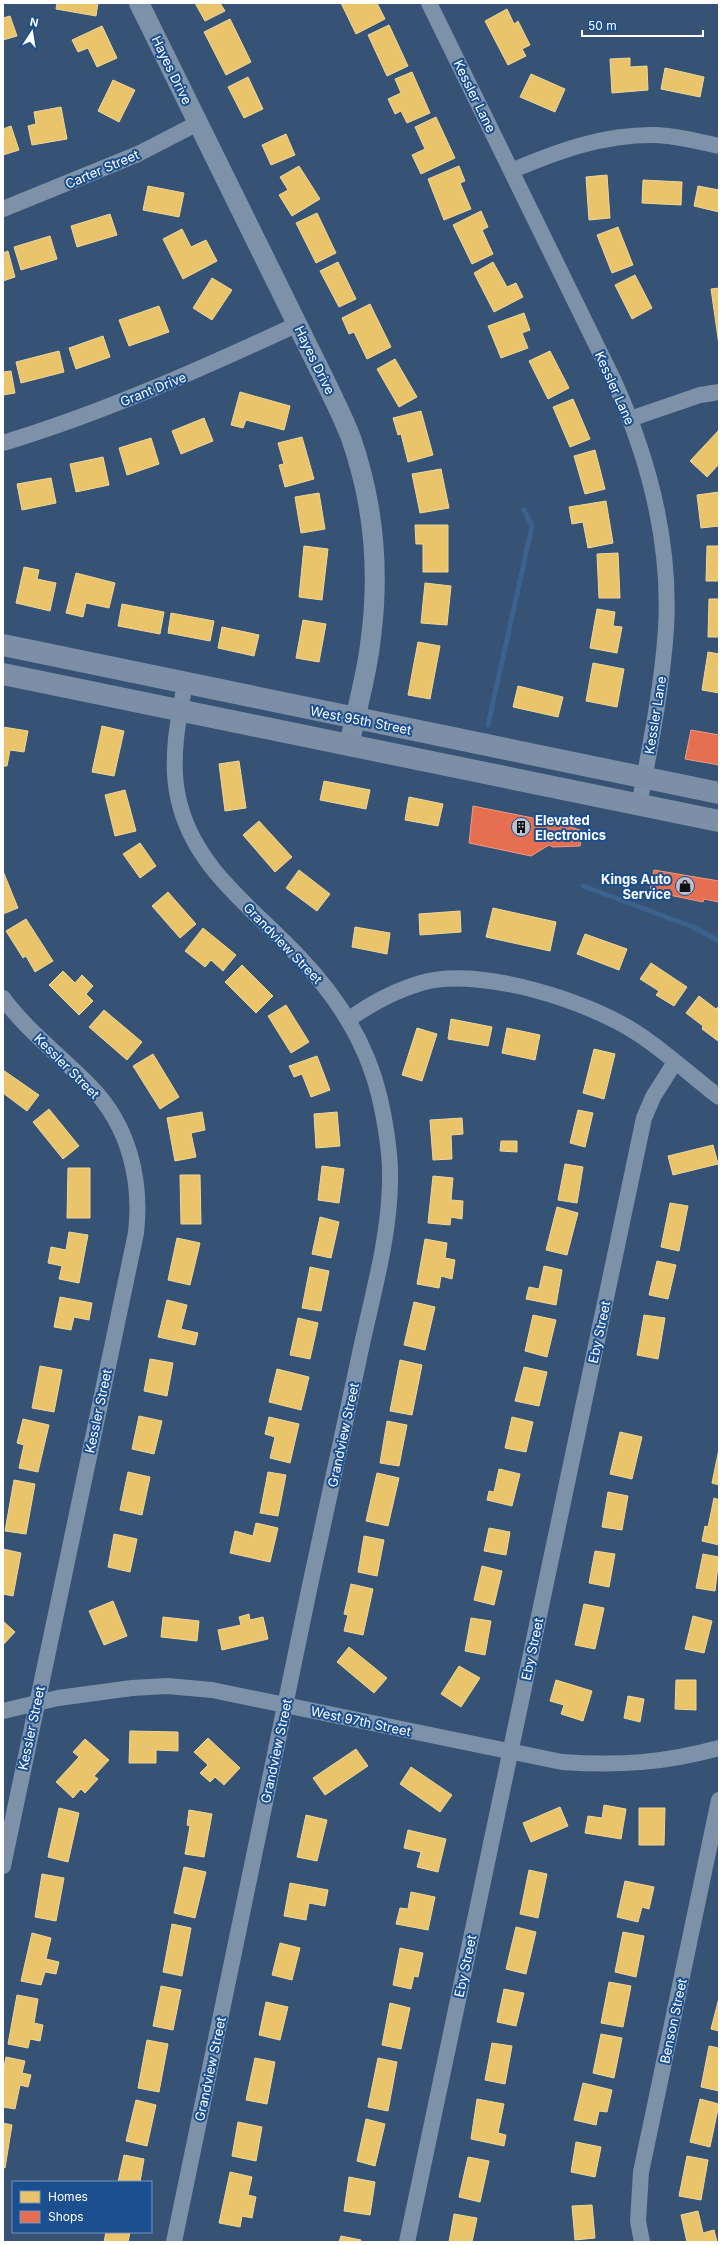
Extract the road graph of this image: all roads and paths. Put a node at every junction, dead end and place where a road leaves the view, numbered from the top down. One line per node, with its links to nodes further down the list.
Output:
1 (139, 3): 3 (street, Hayes Drive)
2 (429, 3): 5 (street, Kessler Lane)
3 (198, 123): 6 (street, Carter Street); 7 (street, Hayes Drive)
4 (719, 146): 5 (street)
5 (512, 172): 9 (street, Kessler Lane)
6 (3, 209)
7 (298, 324): 10 (street, Grant Drive); 15 (street, Hayes Drive)
8 (719, 392): 9 (street)
9 (630, 418): 17 (street, Kessler Lane)
10 (3, 443)
11 (3, 645): 13 (main road, West 95th Street)
12 (3, 674): 14 (main road, West 95th Street)
13 (185, 684): 14 (street, Grandview Street); 15 (main road, West 95th Street)
14 (180, 712): 16 (main road, West 95th Street); 22 (street, Grandview Street)
15 (355, 718): 16 (street, Hayes Drive); 17 (main road, West 95th Street)
16 (349, 746): 19 (main road, West 95th Street)
17 (644, 777): 18 (main road, West 95th Street); 19 (street, Kessler Lane)
18 (719, 793)
19 (638, 806): 20 (main road, West 95th Street)
20 (719, 821)
21 (3, 998): 25 (street, Kessler Street)
22 (348, 1020): 23 (street); 26 (street, Grandview Street)
23 (675, 1062): 24 (street); 29 (street, Eby Street)
24 (719, 1097)
25 (37, 1703): 26 (street, West 97th Street); 27 (street, West 97th Street); 31 (street, Kessler Street)
26 (285, 1705): 29 (street, West 97th Street); 32 (street, Grandview Street)
27 (3, 1711)
28 (719, 1748): 29 (street, West 97th Street)
29 (509, 1753): 33 (street, Eby Street)
30 (719, 1800): 34 (street, Benson Street)
31 (3, 1866)
32 (174, 2242)
33 (407, 2242)
34 (642, 2242)

